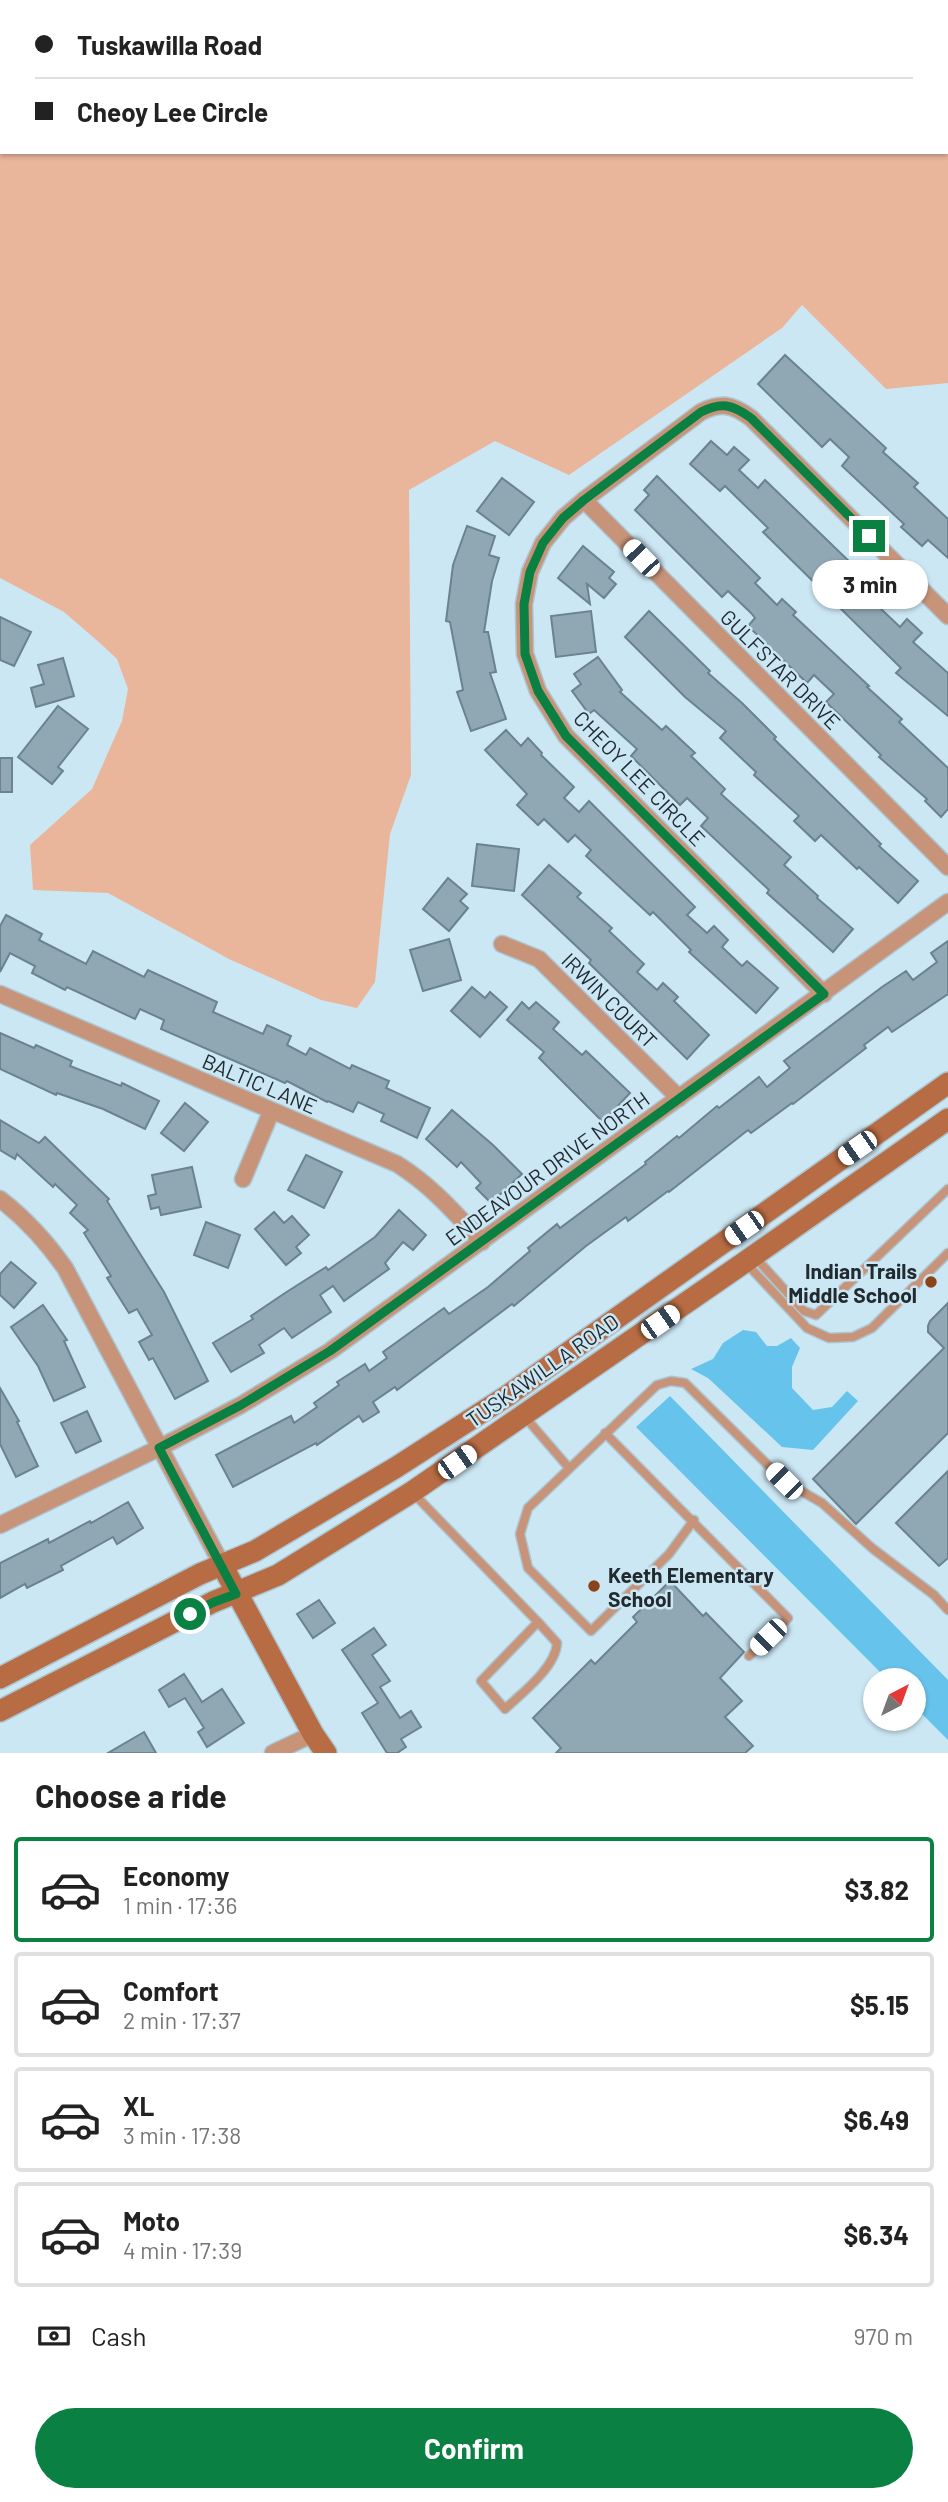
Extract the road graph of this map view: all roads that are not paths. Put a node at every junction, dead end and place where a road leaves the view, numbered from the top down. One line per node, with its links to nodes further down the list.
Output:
1 (584, 500): 2 (street, CHEOY LEE CIRCLE); 3 (street, GULFSTAR DRIVE); 7 (street, CHEOY LEE CIRCLE)
2 (948, 615)
3 (948, 867)
4 (948, 902): 7 (street, ENDEAVOUR DRIVE NORTH)
5 (502, 944): 9 (street, IRWIN COURT)
6 (0, 994): 10 (street, BALTIC LANE)
7 (824, 994): 9 (street, ENDEAVOUR DRIVE NORTH)
8 (948, 1083): 18 (main road, TUSKAWILLA ROAD)
9 (679, 1098): 15 (street, ENDEAVOUR DRIVE NORTH)
10 (271, 1112): 12 (street); 15 (street, BALTIC LANE)
11 (948, 1119): 17 (main road, TUSKAWILLA ROAD)
12 (243, 1179)
13 (948, 1189): 17 (lane)
14 (0, 1199): 21 (street)
15 (481, 1242): 21 (street, ENDEAVOUR DRIVE NORTH)
16 (948, 1253): 17 (lane)
17 (750, 1259): 19 (main road, TUSKAWILLA ROAD)
18 (507, 1396): 19 (main road); 22 (main road, TUSKAWILLA ROAD)
19 (524, 1416): 23 (lane); 24 (main road, TUSKAWILLA ROAD)
20 (605, 1433): 23 (lane); 25 (lane); 29 (lane)
21 (159, 1448): 26 (street, ENDEAVOUR DRIVE NORTH); 27 (street)
22 (395, 1468): 24 (main road); 27 (main road, TUSKAWILLA ROAD)
23 (569, 1468): 25 (lane)
24 (412, 1492): 28 (main road, TUSKAWILLA ROAD); 30 (lane)
25 (694, 1520): 31 (lane)
26 (0, 1525)
27 (222, 1565): 28 (main road); 32 (main road, TUSKAWILLA ROAD)
28 (236, 1594): 33 (main road, TUSKAWILLA ROAD); 34 (main road)
29 (946, 1605)
30 (538, 1622): 30 (lane)
31 (749, 1656)
32 (0, 1678)
33 (0, 1711)
34 (313, 1734): 35 (street); 36 (main road)
35 (273, 1753)
36 (326, 1753)

